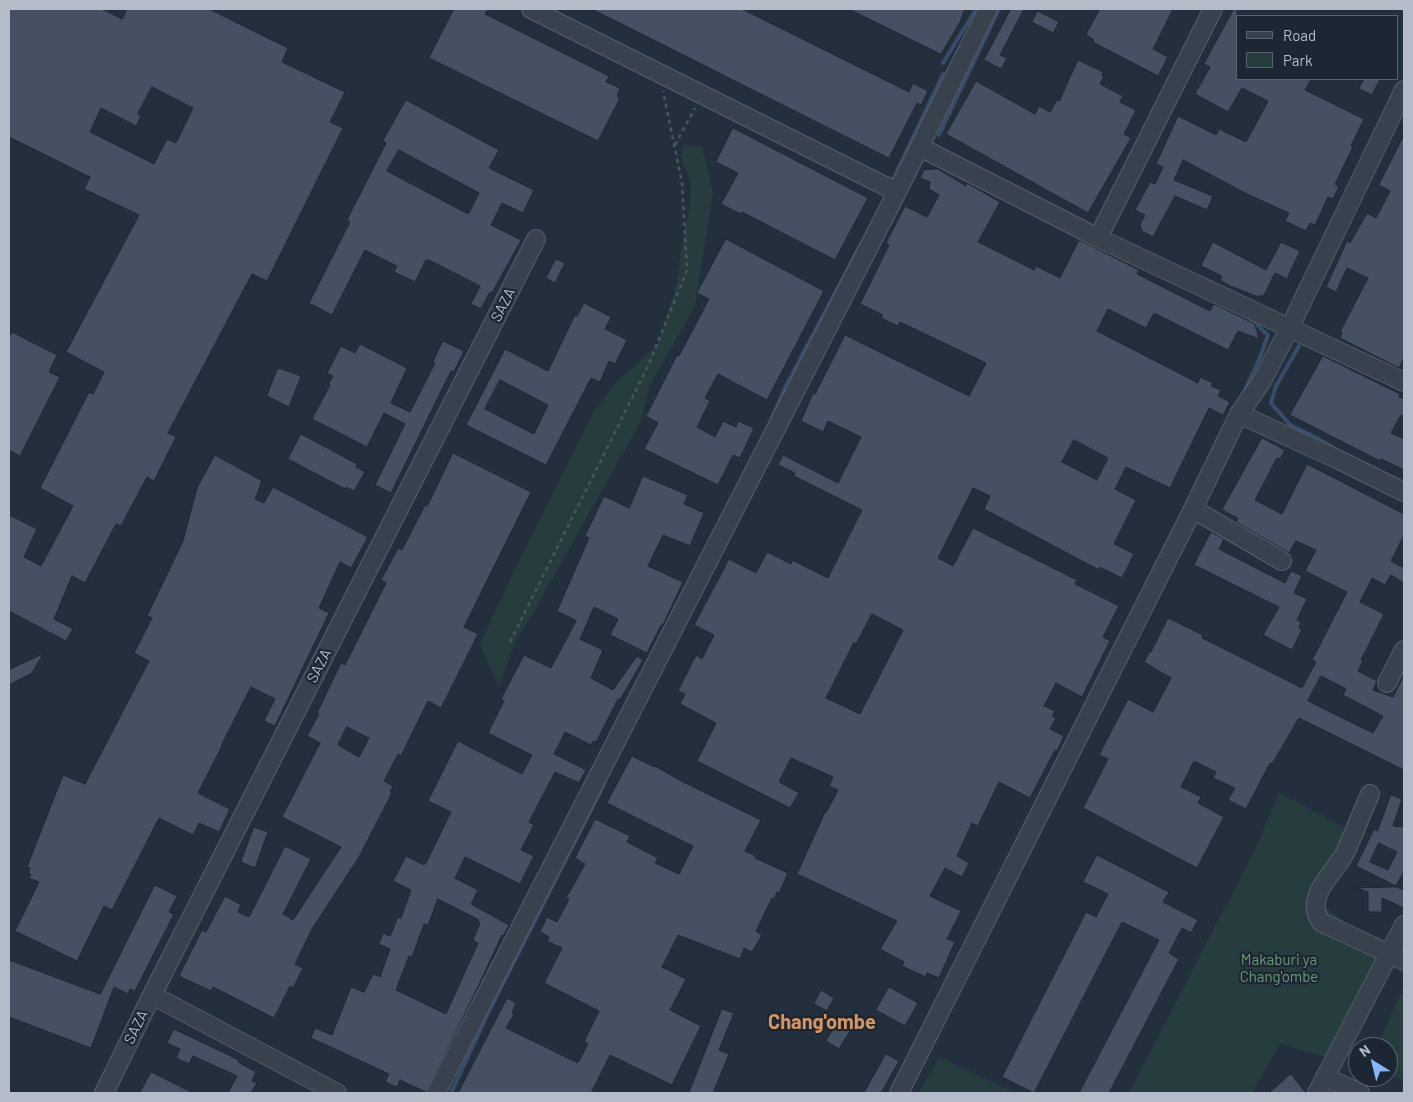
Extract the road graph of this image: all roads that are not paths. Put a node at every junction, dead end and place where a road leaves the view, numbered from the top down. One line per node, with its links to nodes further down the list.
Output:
1 (532, 9): 6 (street); 6 (street)
2 (988, 9): 5 (street)
3 (1213, 9): 7 (street)
4 (1404, 90): 9 (street)
5 (920, 147): 6 (street); 7 (street)
6 (897, 192): 24 (street)
7 (1098, 238): 9 (street)
8 (536, 239): 20 (street, SAZA)
9 (1289, 328): 10 (street); 11 (street)
10 (1404, 382)
11 (1239, 414): 12 (street); 13 (street)
12 (1404, 492)
13 (1193, 508): 14 (street); 25 (street)
14 (1282, 561)
15 (1404, 650): 16 (street)
16 (1388, 683)
17 (1370, 794): 19 (street)
18 (1404, 925): 19 (street)
19 (1397, 958): 21 (street)
20 (152, 995): 22 (street, SAZA); 23 (street)
21 (1325, 1077): 26 (street); 27 (street)
22 (104, 1093)
23 (337, 1093)
24 (436, 1093)
25 (900, 1093)
26 (1317, 1093)
27 (1360, 1093)

